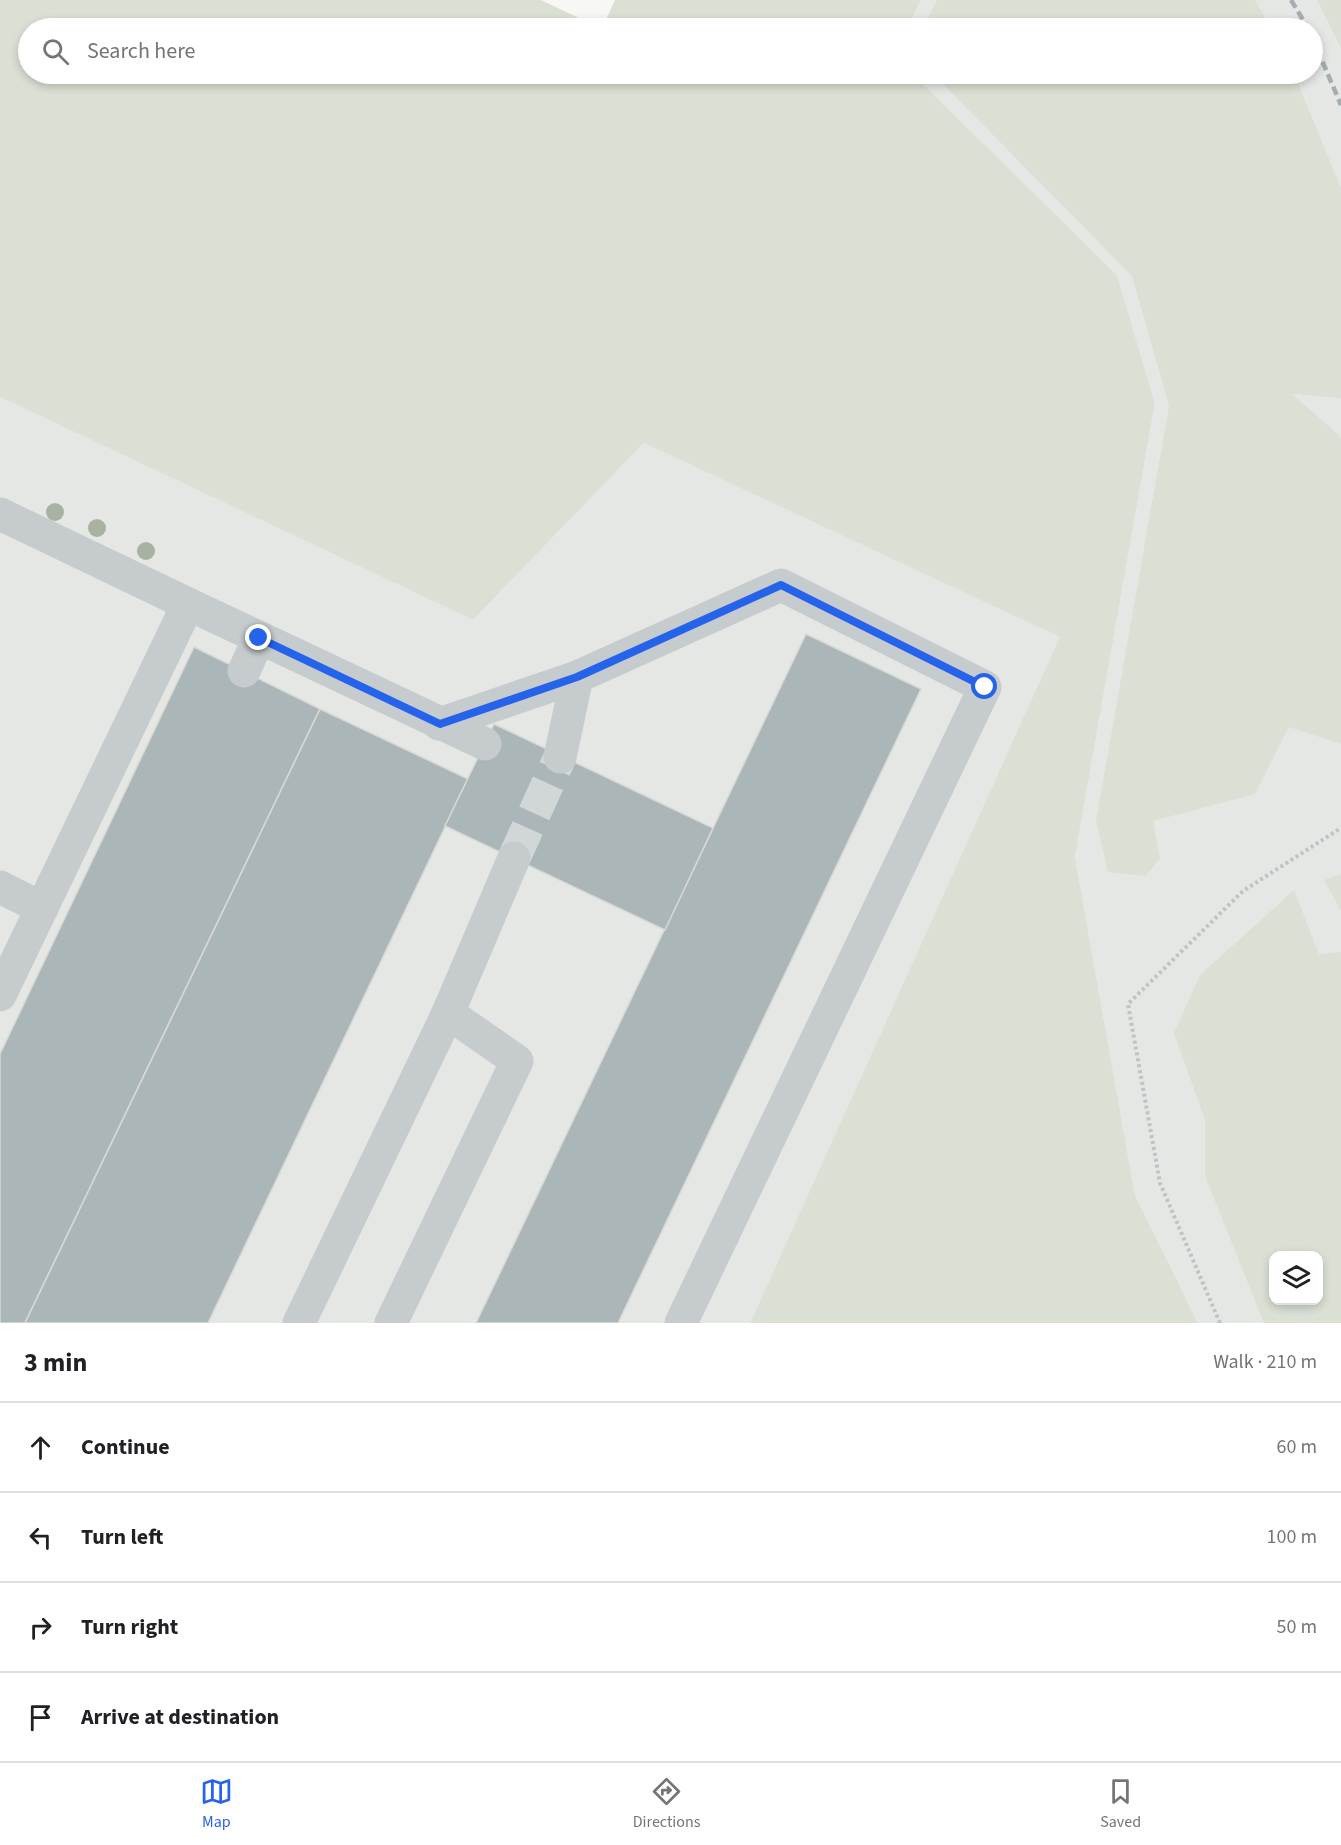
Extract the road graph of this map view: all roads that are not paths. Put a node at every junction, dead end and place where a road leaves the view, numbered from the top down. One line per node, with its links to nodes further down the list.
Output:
1 (0, 514): 2 (lane)
2 (188, 604): 3 (lane); 11 (lane)
3 (259, 638): 4 (lane); 6 (lane)
4 (244, 670)
5 (577, 677): 6 (lane); 8 (lane); 16 (lane)
6 (440, 724): 7 (lane)
7 (484, 744)
8 (560, 757)
9 (514, 858): 13 (lane)
10 (0, 887): 11 (lane)
11 (42, 908): 12 (lane)
12 (0, 995)
13 (448, 1013): 14 (lane); 15 (lane)
14 (298, 1323)
15 (391, 1323)
16 (681, 1323)

